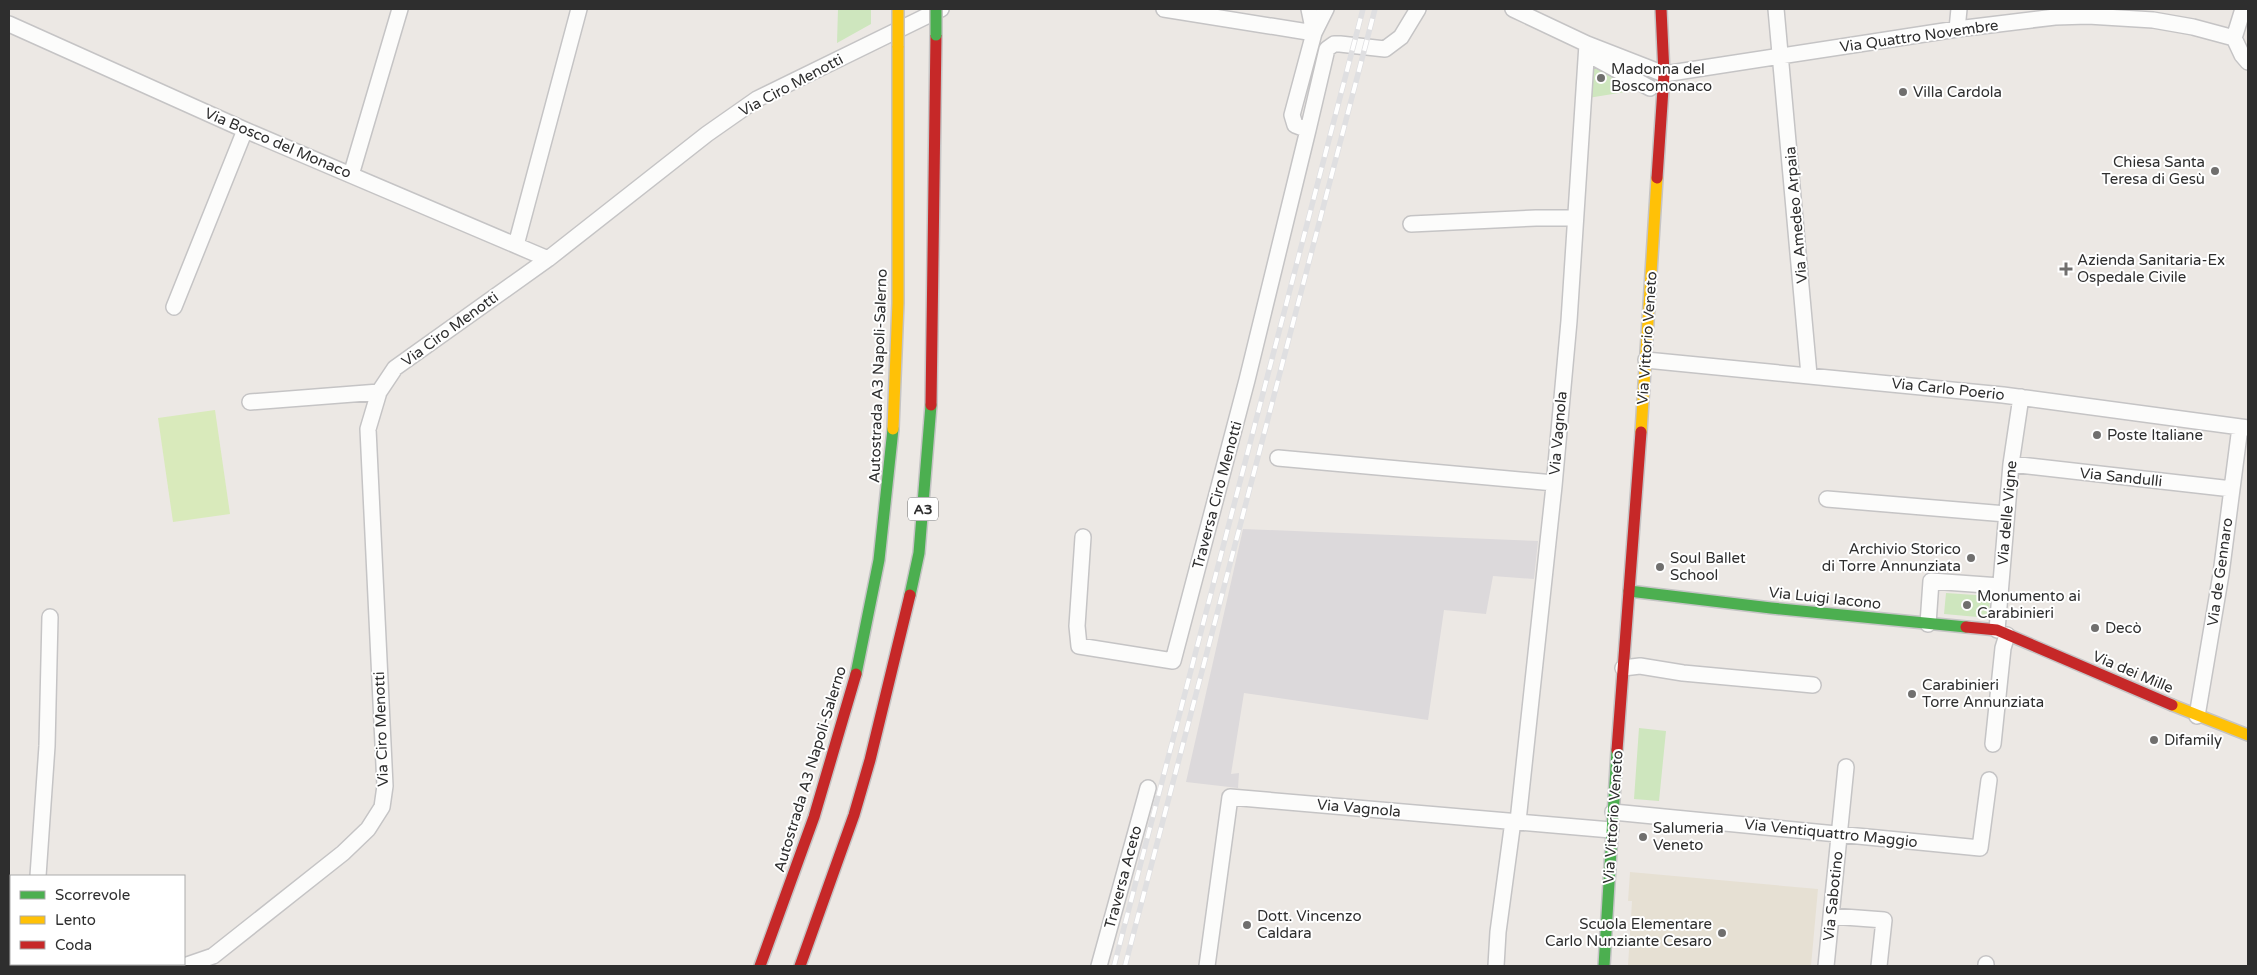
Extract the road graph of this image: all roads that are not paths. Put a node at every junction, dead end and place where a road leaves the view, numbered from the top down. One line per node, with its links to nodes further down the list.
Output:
1 (400, 9): 26 (street)
2 (579, 9): 29 (street)
3 (898, 9): 65 (main road, Autostrada A3 Napoli-Salerno / A3, bridge)
4 (936, 9): 66 (main road, A3, bridge)
5 (942, 9): 30 (street, Via Ciro Menotti)
6 (1164, 9): 17 (street)
7 (1309, 9): 17 (street)
8 (1326, 9): 17 (street)
9 (1418, 9): 25 (street)
10 (1513, 9): 19 (street)
11 (1661, 9): 22 (main road, Via Vittorio Veneto)
12 (1776, 9): 20 (street, Via Amedeo Arpaia)
13 (1959, 9): 16 (street)
14 (2243, 9): 18 (street)
15 (9, 24): 24 (street, Via Bosco del Monaco)
16 (1957, 28): 18 (street, Via Quattro Novembre); 20 (street, Via Quattro Novembre)
17 (1314, 33): 25 (street)
18 (2234, 38): 21 (street)
19 (1590, 50): 22 (street); 23 (street); 27 (street, Via Vagnola)
20 (1781, 56): 22 (street, Via Quattro Novembre); 33 (street, Via Amedeo Arpaia)
21 (2248, 62)
22 (1664, 74): 32 (main road, Via Vittorio Veneto)
23 (1650, 88)
24 (245, 130): 26 (street, Via Bosco del Monaco); 31 (street)
25 (1308, 130): 44 (street, Traversa Ciro Menotti)
26 (351, 175): 29 (street, Via Bosco del Monaco)
27 (1575, 218): 28 (street); 40 (street, Via Vagnola)
28 (1411, 224)
29 (516, 245): 30 (street, Via Bosco del Monaco)
30 (548, 258): 34 (street, Via Ciro Menotti)
31 (174, 307)
32 (1646, 360): 33 (street, Via Carlo Poerio); 46 (main road, Via Vittorio Veneto)
33 (1810, 375): 35 (street, Via Carlo Poerio)
34 (380, 392): 36 (street); 64 (street, Via Ciro Menotti)
35 (2021, 398): 37 (street, Via Carlo Poerio); 39 (street, Via delle Vigne)
36 (250, 402)
37 (2244, 427): 41 (street, Via de Gennaro)
38 (1278, 458): 40 (street)
39 (2011, 464): 41 (street, Via Sandulli); 43 (street, Via delle Vigne)
40 (1554, 483): 59 (street, Via Vagnola)
41 (2232, 489): 52 (street, Via de Gennaro)
42 (1827, 499): 43 (street)
43 (2006, 514): 45 (street, Via delle Vigne)
44 (1083, 537)
45 (2000, 586): 48 (street); 49 (street, Via delle Vigne)
46 (1629, 591): 48 (main road, Via Luigi Iacono); 50 (main road, Via Vittorio Veneto)
47 (50, 617): 62 (street)
48 (1928, 624): 49 (main road, Via Luigi Iacono)
49 (2002, 632): 52 (main road, Via dei Mille); 54 (street, Via delle Vigne)
50 (1623, 668): 51 (street); 58 (main road, Via Vittorio Veneto)
51 (1813, 685)
52 (2197, 716): 53 (main road, Via dei Mille)
53 (2248, 735)
54 (1993, 744)
55 (1846, 767): 61 (street, Via Sabotino)
56 (1989, 780): 61 (street, Via Ventiquattro Maggio)
57 (1148, 788): 67 (street, Traversa Aceto)
58 (1613, 812): 60 (main road, Via Vittorio Veneto); 61 (street, Via Ventiquattro Maggio)
59 (1515, 821): 60 (street); 68 (street, Via Vagnola); 69 (street, Via Vagnola)
60 (1611, 830): 70 (main road, Via Vittorio Veneto)
61 (1840, 833): 63 (street, Via Sabotino)
62 (38, 875)
63 (1831, 916): 71 (street, Via Sabotino); 72 (street)
64 (184, 966)
65 (760, 966)
66 (800, 966)
67 (1099, 966)
68 (1207, 966)
69 (1496, 966)
70 (1604, 966)
71 (1826, 966)
72 (1879, 966)

